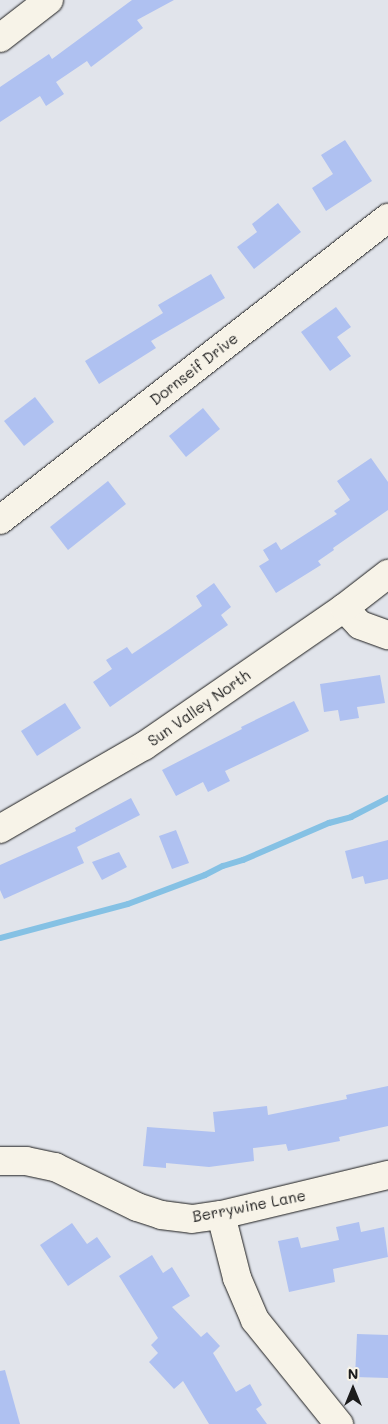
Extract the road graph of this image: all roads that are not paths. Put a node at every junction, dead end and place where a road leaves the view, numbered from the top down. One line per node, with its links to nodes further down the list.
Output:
1 (49, 0): 2 (street)
2 (0, 38)
3 (388, 218): 4 (street, Dornseif Drive)
4 (0, 520)
5 (388, 574): 6 (street, Sun Valley North)
6 (344, 608): 7 (street); 8 (street, Sun Valley North)
7 (388, 635)
8 (0, 829)
9 (0, 1161): 11 (street, Berrywine Lane)
10 (388, 1174): 11 (street, Berrywine Lane)
11 (221, 1215): 12 (street)
12 (339, 1424)

